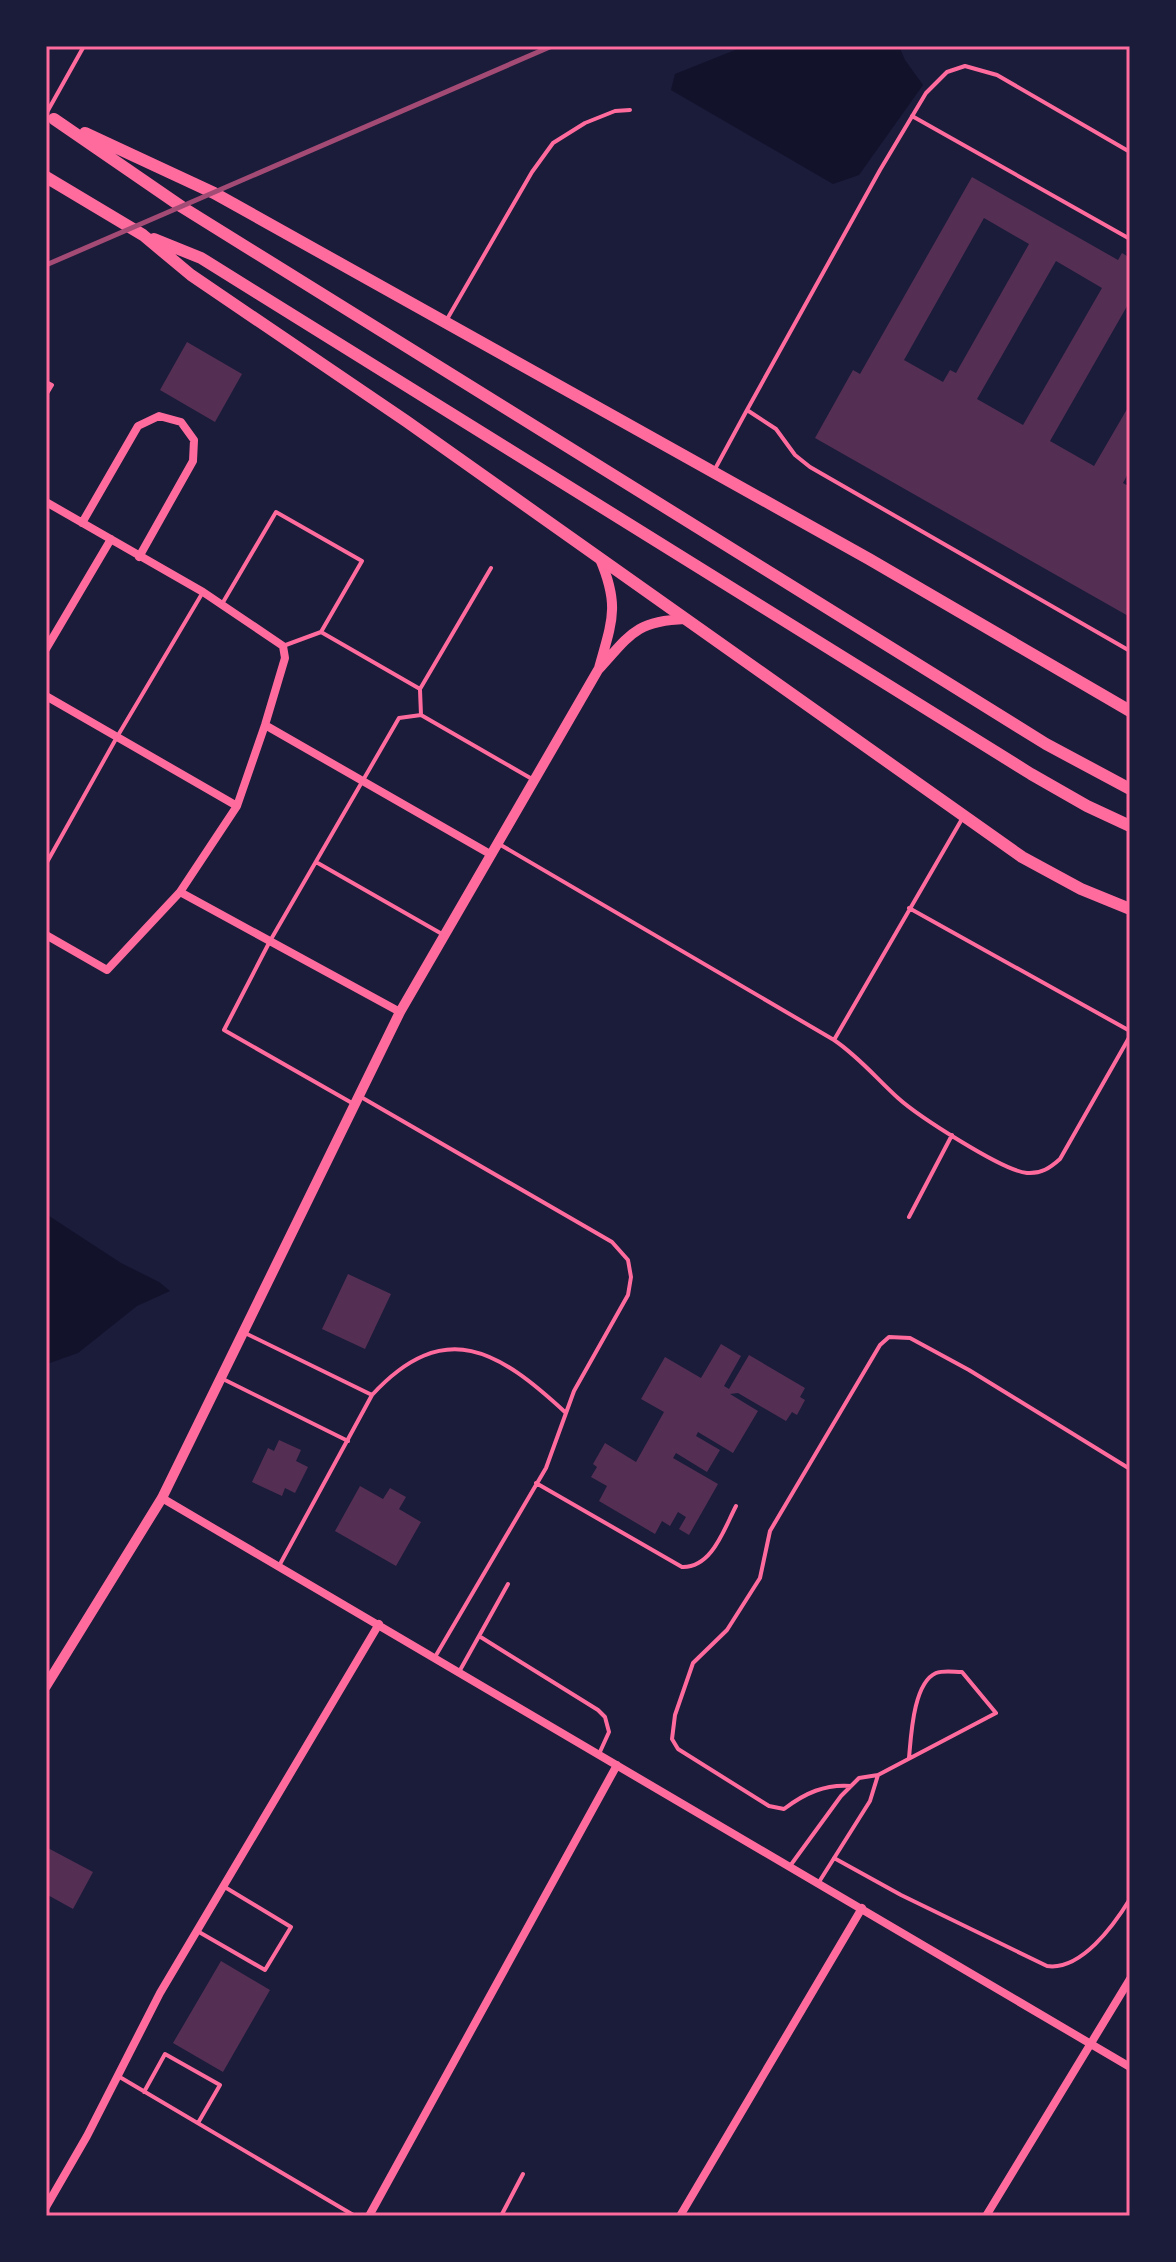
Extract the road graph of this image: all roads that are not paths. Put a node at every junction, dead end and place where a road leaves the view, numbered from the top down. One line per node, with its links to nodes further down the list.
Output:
1 (84, 46): 3 (lane)
2 (630, 110): 9 (lane)
3 (49, 115): 9 (main road); 36 (main road)
4 (912, 116): 5 (lane); 8 (lane); 12 (lane)
5 (1130, 152)
6 (46, 177): 7 (main road)
7 (143, 235): 18 (main road); 39 (main road)
8 (1130, 239)
9 (445, 322): 13 (main road)
10 (46, 382): 11 (lane)
11 (46, 395)
12 (747, 410): 13 (lane); 26 (lane)
13 (713, 473): 30 (main road)
14 (46, 502): 15 (street)
15 (82, 523): 16 (street); 17 (street)
16 (111, 539): 17 (street); 25 (street)
17 (139, 557): 20 (street)
18 (600, 559): 22 (main road); 27 (street)
19 (491, 568): 28 (lane)
20 (203, 592): 21 (street); 33 (lane)
21 (222, 604): 23 (lane); 24 (street)
22 (685, 619): 27 (street); 38 (main road)
23 (321, 632): 24 (lane); 28 (lane)
24 (283, 646): 32 (street)
25 (46, 649)
26 (1130, 651)
27 (598, 670): 34 (street)
28 (420, 689): 31 (lane)
29 (46, 696): 33 (street)
30 (1130, 711)
31 (421, 715): 34 (lane); 35 (lane)
32 (265, 725): 35 (street); 37 (street)
33 (117, 737): 37 (street); 43 (lane)
34 (534, 780): 40 (street)
35 (362, 781): 41 (street); 42 (lane)
36 (1130, 789)
37 (237, 806): 44 (street)
38 (963, 817): 45 (lane); 46 (main road)
39 (1130, 826)
40 (497, 842): 41 (street); 52 (lane)
41 (490, 854): 48 (street)
42 (316, 862): 48 (lane); 49 (lane)
43 (46, 864)
44 (180, 892): 47 (street); 49 (street)
45 (909, 908): 51 (lane); 52 (lane)
46 (1130, 909)
47 (46, 935)
48 (443, 935): 50 (street)
49 (270, 941): 50 (street); 53 (lane)
50 (400, 1012): 53 (street)
51 (1130, 1034): 54 (lane)
52 (834, 1040): 54 (lane)
53 (357, 1100): 56 (street); 59 (lane)
54 (952, 1135): 55 (lane)
55 (909, 1217)
56 (243, 1333): 57 (street); 58 (lane)
57 (221, 1378): 60 (lane); 63 (street)
58 (372, 1395): 59 (lane); 60 (lane)
59 (566, 1413): 62 (lane)
60 (349, 1441): 65 (lane)
61 (1130, 1469): 76 (lane)
62 (536, 1483): 64 (lane); 69 (lane)
63 (162, 1498): 65 (street); 71 (street)
64 (736, 1506)
65 (279, 1566): 67 (street)
66 (508, 1584): 68 (lane)
67 (379, 1624): 69 (street); 80 (street)
68 (479, 1636): 70 (lane); 72 (lane)
69 (435, 1657): 70 (street)
70 (459, 1672): 72 (street)
71 (46, 1686)
72 (599, 1754): 74 (street)
73 (909, 1758): 73 (lane); 75 (lane)
74 (617, 1765): 78 (street); 93 (street)
75 (878, 1775): 76 (lane); 77 (lane)
76 (851, 1786): 78 (lane)
77 (834, 1858): 79 (lane); 81 (lane)
78 (790, 1866): 79 (street)
79 (819, 1882): 82 (street)
80 (223, 1886): 83 (street); 83 (lane)
81 (1130, 1899)
82 (862, 1908): 85 (street); 95 (street)
83 (196, 1931): 87 (street)
84 (1130, 1979): 85 (street)
85 (1090, 2043): 86 (street); 96 (street)
86 (1130, 2067)
87 (118, 2076): 88 (lane); 91 (street)
88 (144, 2092): 89 (lane); 89 (lane)
89 (198, 2123): 92 (lane)
90 (523, 2174): 94 (lane)
91 (46, 2207)
92 (355, 2216)
93 (369, 2216)
94 (501, 2216)
95 (680, 2216)
96 (986, 2216)

